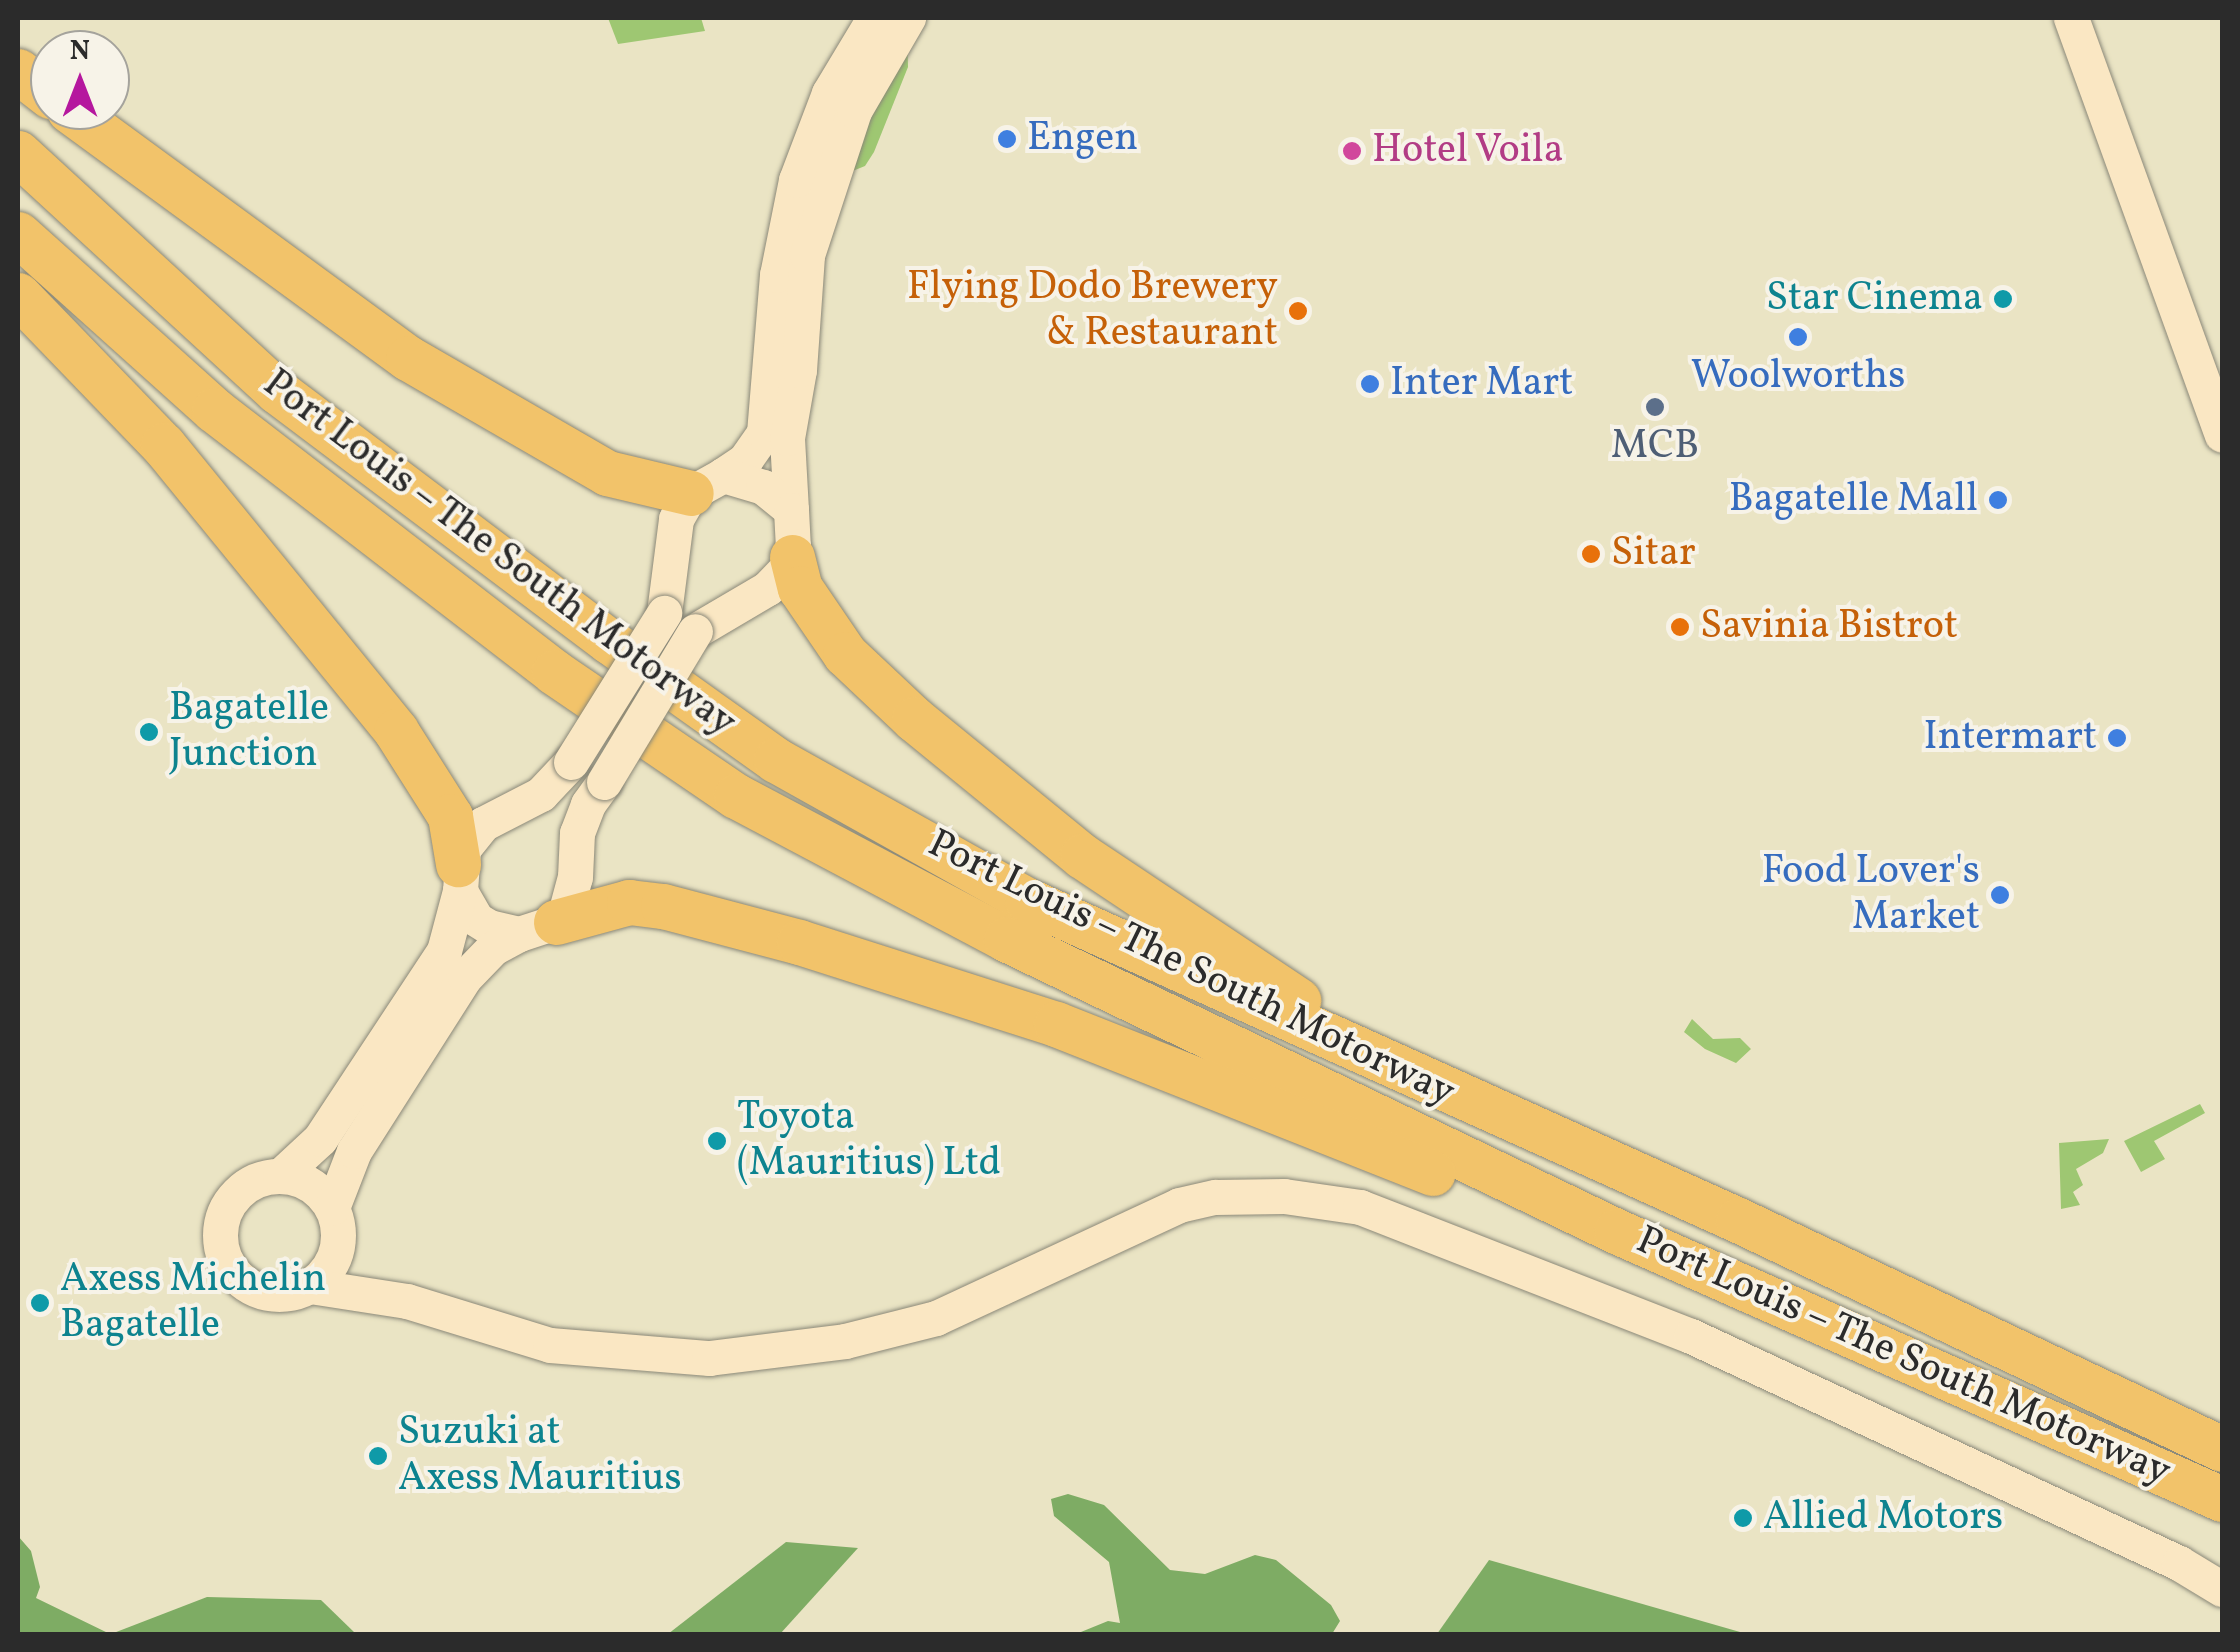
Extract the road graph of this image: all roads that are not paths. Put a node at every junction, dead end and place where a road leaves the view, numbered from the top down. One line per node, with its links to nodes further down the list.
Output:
1 (874, 18): 9 (street)
2 (908, 18): 10 (street)
3 (2071, 18): 8 (street)
4 (96, 130): 9 (highway)
5 (18, 152): 14 (highway, Port Louis – The South Motorway)
6 (18, 234): 17 (highway, Port Louis – The South Motorway)
7 (18, 296): 12 (highway)
8 (2222, 434)
9 (707, 484): 10 (street); 12 (street, bridge)
10 (790, 510): 11 (street)
11 (792, 557): 13 (street, bridge); 14 (highway)
12 (459, 878): 13 (street); 15 (street)
13 (538, 928): 16 (street); 17 (highway)
14 (1412, 1076): 21 (highway, Port Louis – The South Motorway)
15 (280, 1176): 16 (street); 19 (street)
16 (332, 1208): 18 (street)
17 (1616, 1231): 22 (highway, Port Louis – The South Motorway)
18 (338, 1244): 19 (street); 20 (street)
19 (310, 1286): 20 (street)
20 (407, 1301): 23 (street)
21 (2222, 1449)
22 (2222, 1499)
23 (2222, 1589)

